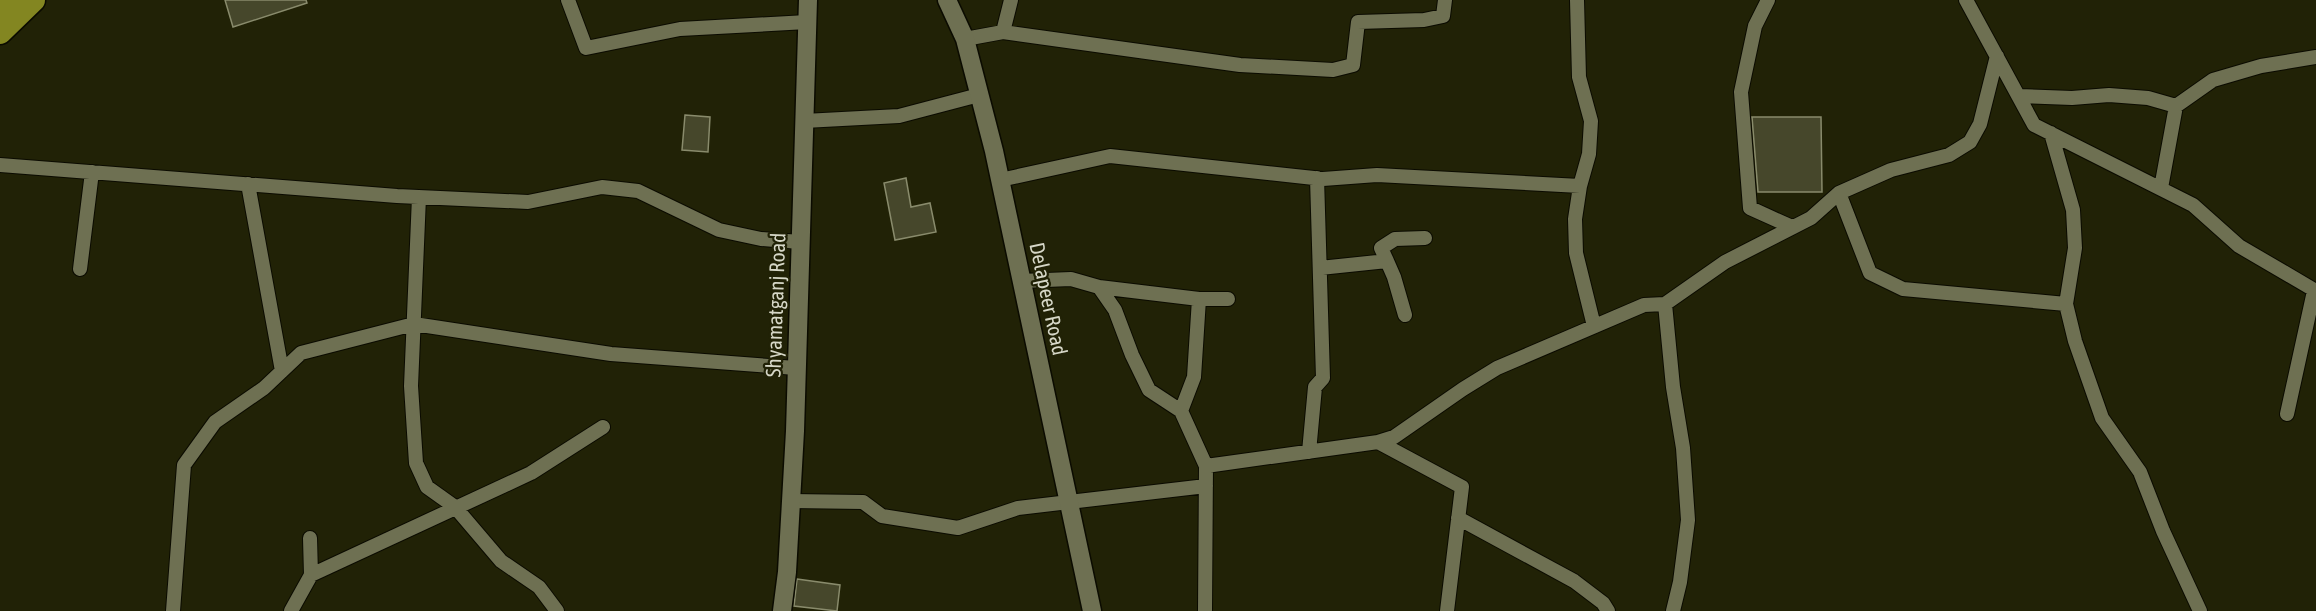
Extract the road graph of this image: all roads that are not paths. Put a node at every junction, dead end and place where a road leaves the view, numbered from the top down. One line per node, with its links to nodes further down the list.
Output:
1 (4, 0): 11 (highway)
2 (33, 0): 14 (highway)
3 (568, 0): 12 (street)
4 (808, 0): 12 (street, Shyamatganj Road)
5 (947, 0): 15 (street, Delapeer Road)
6 (1011, 0): 13 (street)
7 (1445, 0): 13 (street)
8 (1577, 0): 28 (street)
9 (1767, 0): 32 (street)
10 (1965, 0): 16 (street)
11 (0, 4)
12 (807, 22): 21 (street, Shyamatganj Road)
13 (1003, 32): 15 (street)
14 (0, 33)
15 (965, 39): 18 (street, Delapeer Road)
16 (1997, 56): 19 (street); 30 (street)
17 (2315, 56): 20 (street)
18 (979, 95): 21 (street); 26 (street, Delapeer Road)
19 (2019, 96): 20 (street); 22 (street)
20 (2176, 106): 29 (street)
21 (804, 121): 34 (street, Shyamatganj Road)
22 (2051, 133): 29 (street); 44 (street)
23 (0, 165): 24 (street)
24 (92, 172): 27 (street); 37 (street)
25 (1317, 178): 26 (street); 28 (street); 36 (street)
26 (1000, 180): 38 (street, Delapeer Road)
27 (248, 184): 31 (street); 49 (street)
28 (1580, 186): 47 (street)
29 (2161, 189): 40 (street)
30 (1839, 193): 32 (street); 44 (street)
31 (419, 197): 34 (street); 46 (street)
32 (1792, 228): 43 (street)
33 (1425, 238): 35 (street)
34 (800, 242): 48 (street, Shyamatganj Road)
35 (1387, 261): 36 (street); 45 (street)
36 (1320, 268): 54 (street)
37 (80, 270)
38 (1021, 281): 39 (street); 58 (street, Delapeer Road)
39 (1099, 287): 41 (street); 50 (street)
40 (2315, 291): 51 (street)
41 (1199, 299): 42 (street); 50 (street)
42 (1228, 299)
43 (1665, 304): 47 (street); 71 (street)
44 (2066, 304): 72 (street)
45 (1405, 315)
46 (414, 324): 48 (street); 49 (street); 59 (street)
47 (1594, 326): 53 (street)
48 (796, 368): 57 (street, Shyamatganj Road)
49 (282, 371): 63 (street)
50 (1181, 411): 55 (street)
51 (2287, 414)
52 (603, 427): 59 (street)
53 (1378, 442): 54 (street); 60 (street)
54 (1309, 452): 55 (street)
55 (1206, 466): 56 (street)
56 (1206, 486): 58 (street); 68 (street)
57 (791, 501): 58 (street); 66 (street, Shyamatganj Road)
58 (1067, 501): 67 (street, Delapeer Road)
59 (455, 507): 62 (street); 65 (street)
60 (1458, 518): 69 (street); 70 (street)
61 (310, 538): 62 (street)
62 (311, 575): 64 (street)
63 (173, 611)
64 (291, 611)
65 (557, 611)
66 (782, 611)
67 (1092, 611)
68 (1205, 611)
69 (1447, 611)
70 (1608, 611)
71 (1673, 611)
72 (2200, 611)

